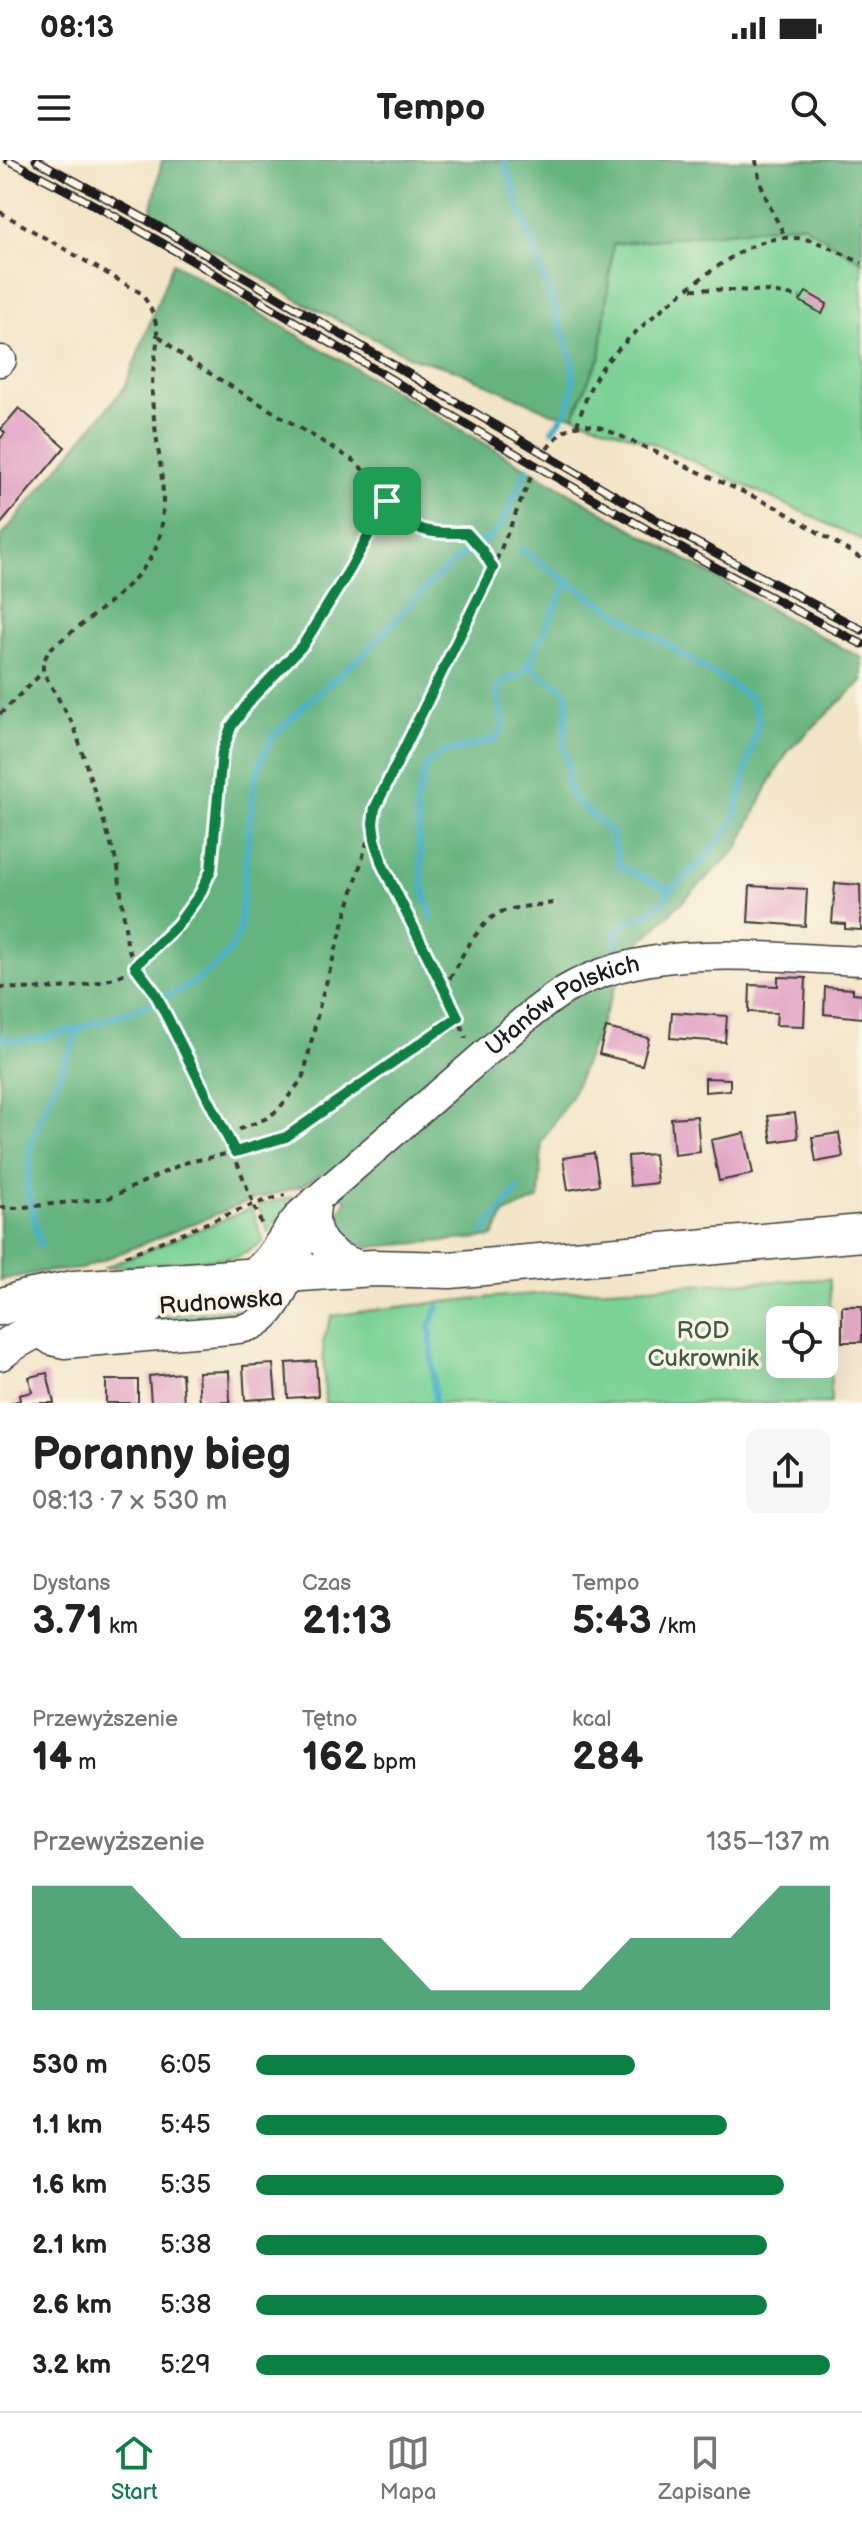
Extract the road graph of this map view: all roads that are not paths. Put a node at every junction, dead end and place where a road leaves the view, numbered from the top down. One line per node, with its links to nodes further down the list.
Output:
1 (862, 961): 2 (street, Ułanów Polskich)
2 (309, 1194): 4 (street); 6 (street, Ułanów Polskich); 7 (street, Ułanów Polskich)
3 (862, 1233): 5 (main road, Rudnowska)
4 (373, 1268): 5 (main road, Rudnowska); 7 (main road, Rudnowska)
5 (450, 1270): 7 (main road, Rudnowska)
6 (244, 1278): 7 (main road, Rudnowska); 8 (main road, Rudnowska)
7 (284, 1286): 9 (main road, Rudnowska)
8 (0, 1307)
9 (0, 1352)

